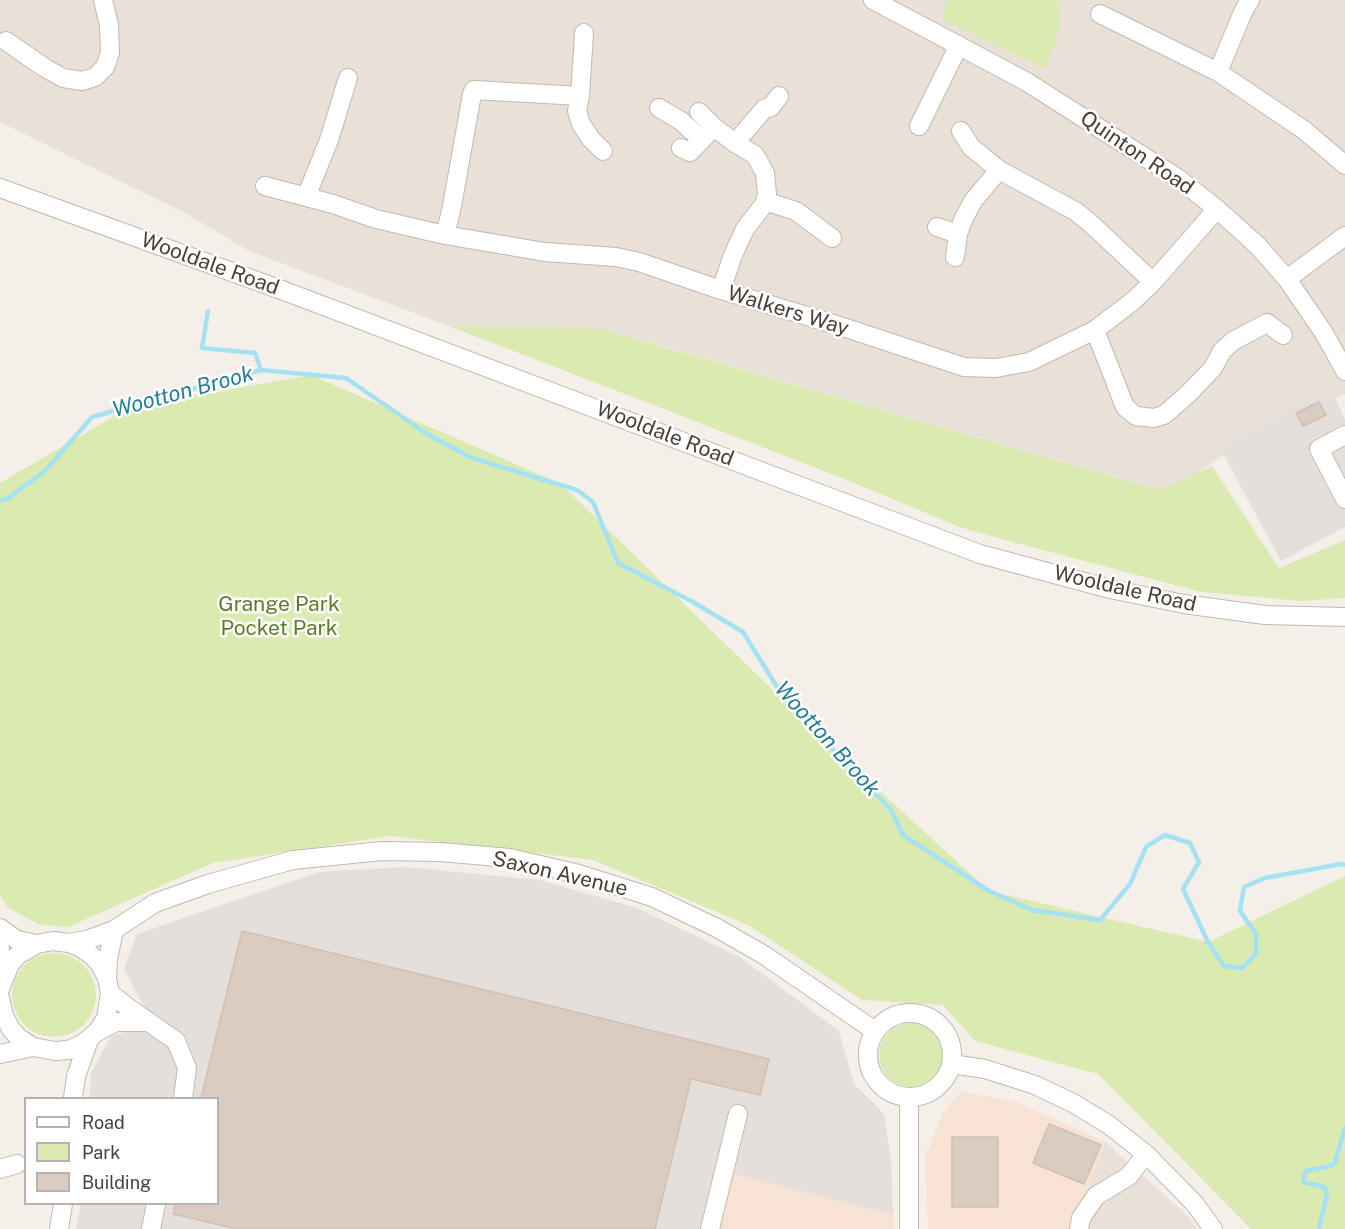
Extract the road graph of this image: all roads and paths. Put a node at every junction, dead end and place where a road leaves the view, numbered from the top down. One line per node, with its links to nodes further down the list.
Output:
1 (103, 0): 6 (street)
2 (873, 0): 7 (street, Quinton Road)
3 (1251, 0): 8 (street)
4 (1100, 14): 8 (street)
5 (584, 33): 10 (street)
6 (6, 41)
7 (959, 45): 14 (street); 26 (street, Quinton Road)
8 (1218, 72): 20 (street)
9 (348, 78): 24 (street)
10 (580, 96): 19 (street); 29 (street)
11 (779, 96): 17 (street)
12 (658, 108): 16 (street)
13 (699, 112): 16 (street)
14 (919, 126)
15 (961, 131): 21 (street)
16 (708, 133): 17 (street); 18 (street)
17 (735, 143): 25 (street)
18 (681, 148)
19 (603, 151)
20 (1345, 165)
21 (999, 170): 28 (street); 34 (street)
22 (265, 186): 24 (street, Walkers Way)
23 (3, 190): 41 (street, Wooldale Road)
24 (306, 197): 29 (street, Walkers Way)
25 (765, 201): 31 (street); 35 (street)
26 (1217, 209): 33 (street, Quinton Road); 34 (street, Walkers Way)
27 (937, 228): 28 (street)
28 (958, 234): 32 (street)
29 (445, 235): 35 (street, Walkers Way)
30 (1345, 236): 33 (street)
31 (832, 238)
32 (955, 257)
33 (1287, 279): 38 (street, Quinton Road)
34 (1153, 282): 36 (street, Walkers Way)
35 (721, 290): 36 (street, Walkers Way)
36 (1095, 330): 37 (street)
37 (1283, 335)
38 (1345, 371)
39 (1345, 435): 40 (street)
40 (1345, 499)
41 (1345, 617)
42 (0, 928): 45 (street)
43 (114, 930): 44 (street, Saxon Avenue); 47 (street); 50 (street, Saxon Avenue)
44 (69, 943): 45 (street); 47 (street)
45 (37, 944): 48 (street)
46 (0, 948): 48 (street)
47 (109, 986): 49 (street); 51 (street)
48 (1, 989): 52 (street)
49 (149, 1023): 51 (street); 56 (street)
50 (874, 1031): 54 (street); 57 (street)
51 (93, 1036): 52 (street); 55 (street)
52 (33, 1047): 53 (street)
53 (0, 1054)
54 (952, 1064): 57 (street); 59 (street)
55 (73, 1097)
56 (183, 1097)
57 (909, 1098): 65 (street)
58 (738, 1114): 64 (street)
59 (1146, 1154): 66 (street); 67 (street)
60 (63, 1205): 62 (street)
61 (156, 1205): 63 (street)
62 (59, 1228)
63 (151, 1229)
64 (710, 1229)
65 (909, 1229)
66 (1078, 1229)
67 (1213, 1229)

